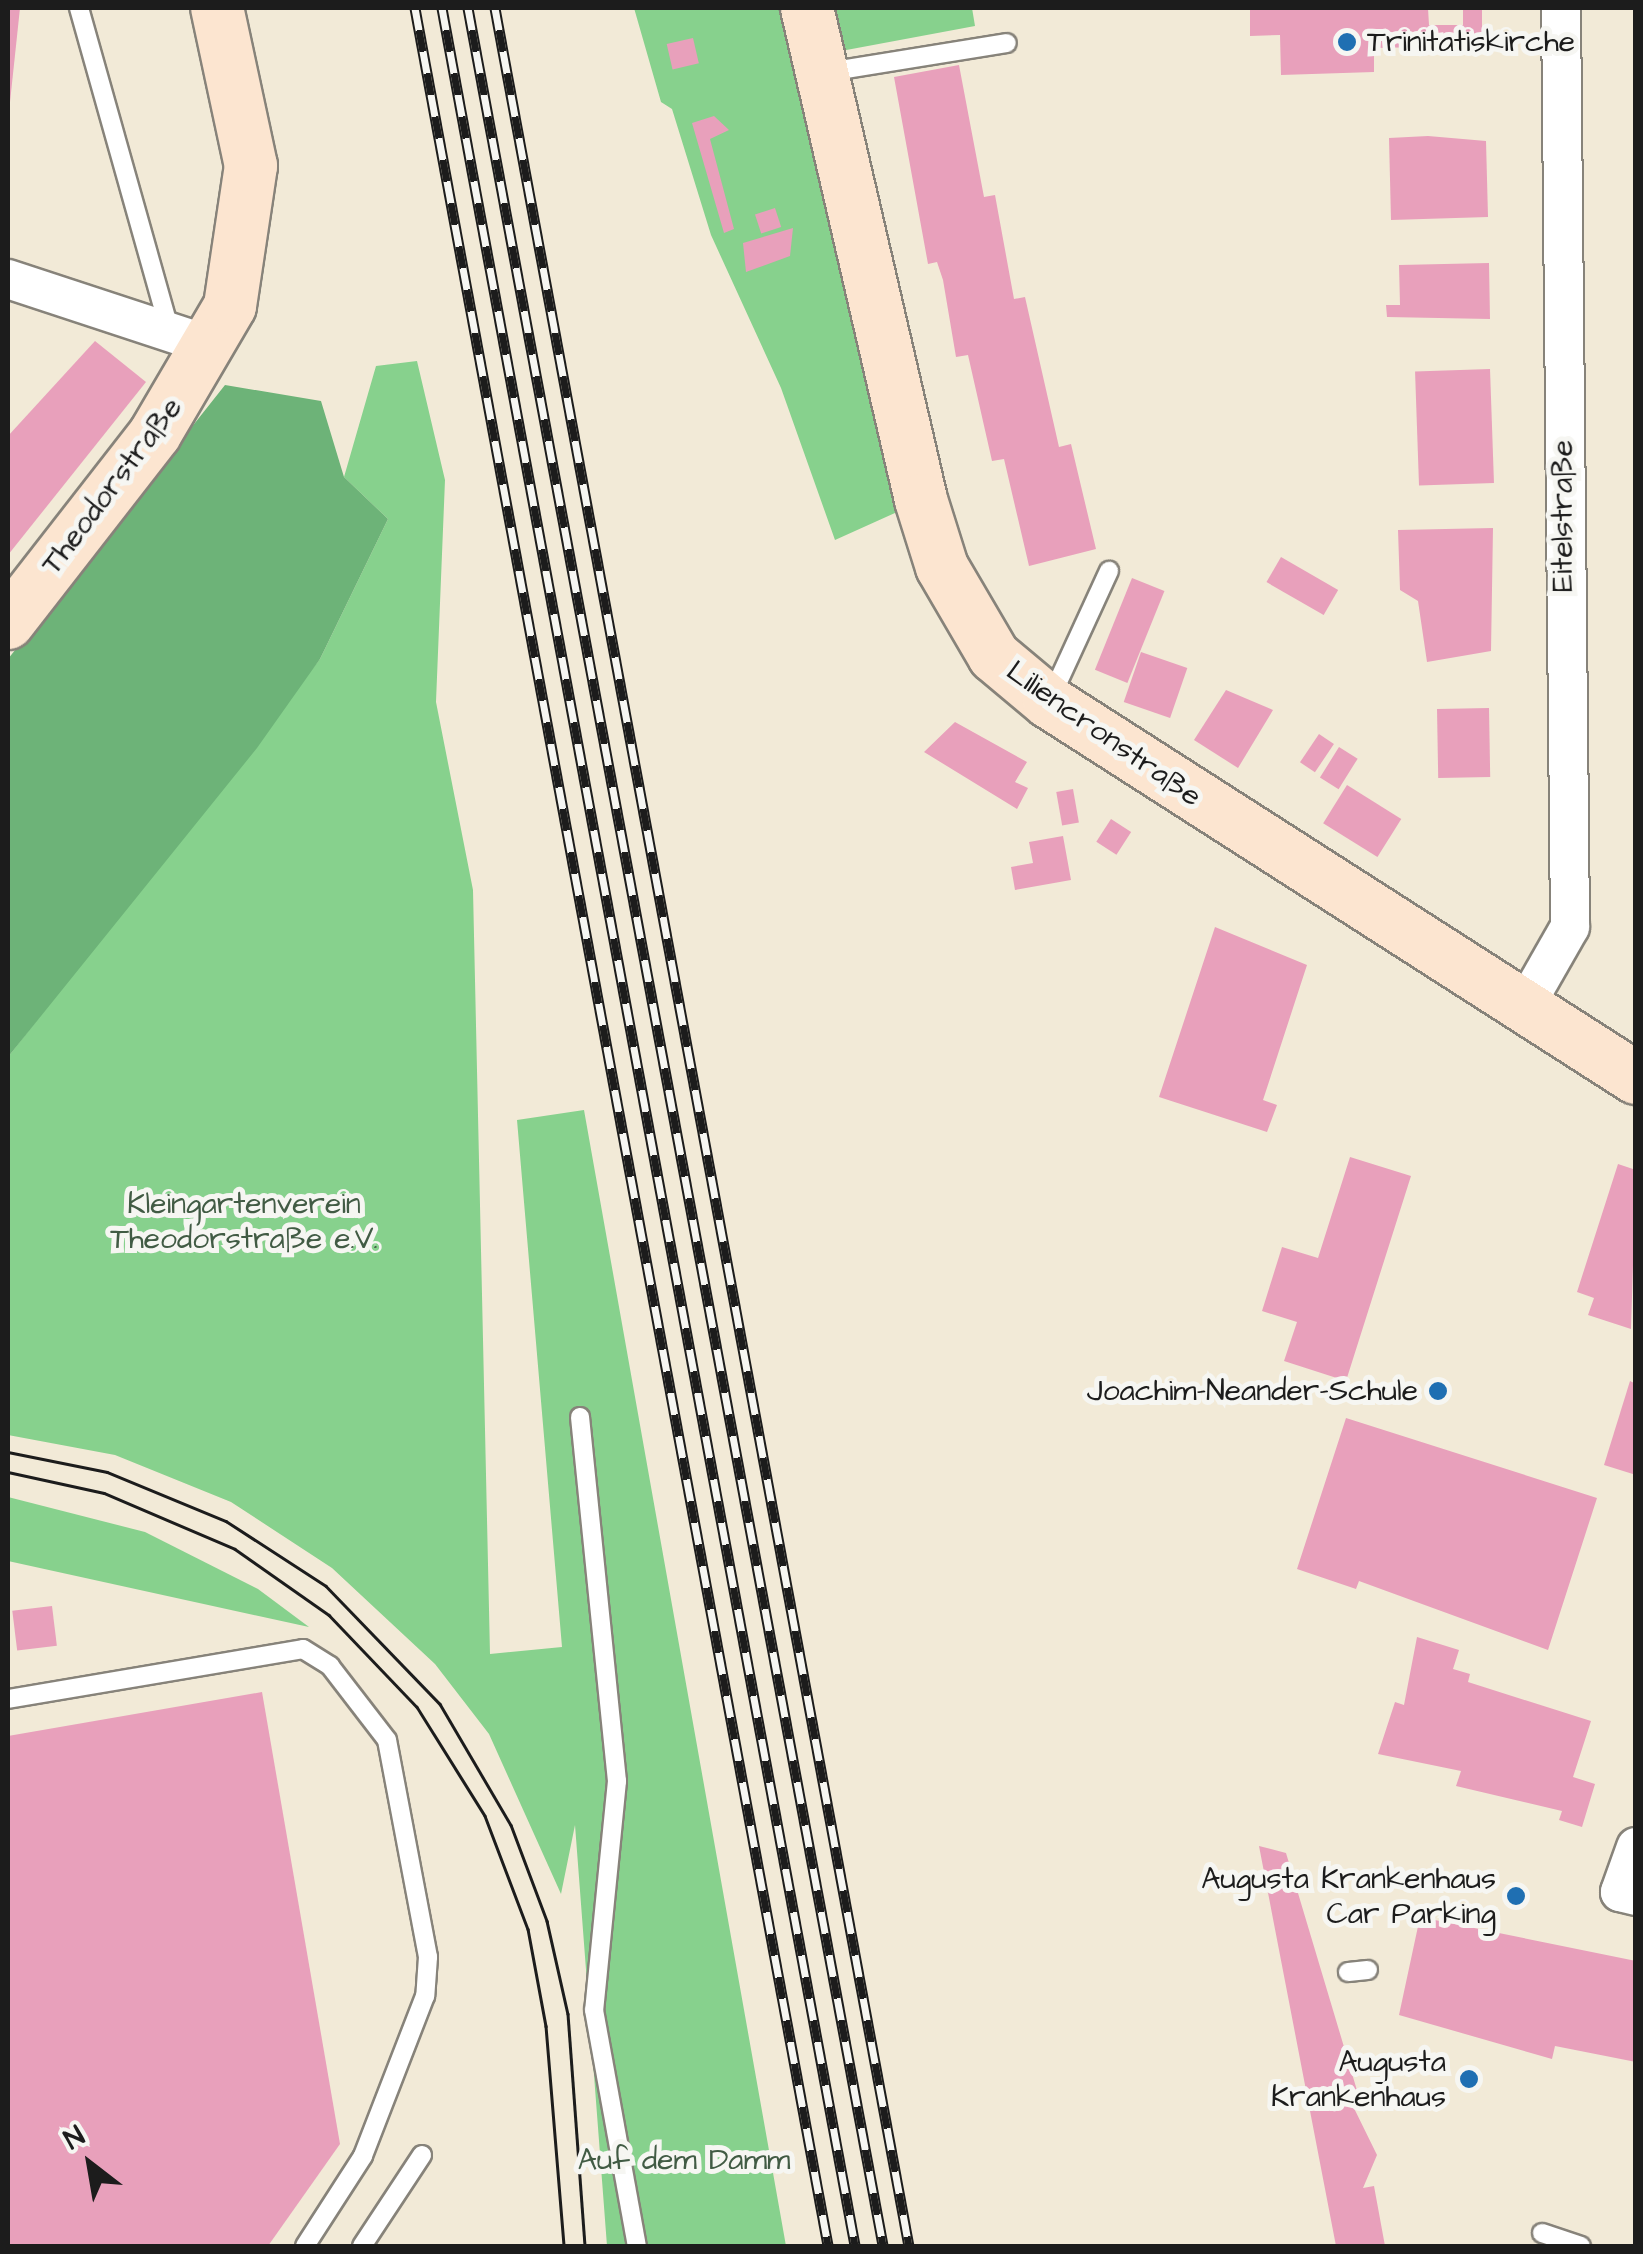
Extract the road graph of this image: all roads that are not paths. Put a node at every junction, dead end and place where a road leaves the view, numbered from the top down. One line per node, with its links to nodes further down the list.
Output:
1 (79, 8): 8 (lane)
2 (217, 8): 8 (main road)
3 (806, 8): 6 (main road, Liliencronstraße)
4 (1560, 8): 12 (street, Eitelstraße)
5 (1008, 42): 6 (lane)
6 (823, 72): 11 (main road, Liliencronstraße)
7 (8, 279): 8 (street)
8 (191, 339): 10 (main road, Theodorstraße)
9 (1109, 571): 11 (lane)
10 (8, 623)
11 (1048, 702): 12 (main road, Liliencronstraße)
12 (1522, 1011): 13 (main road, Liliencronstraße)
13 (1636, 1078)
14 (580, 1418): 24 (lane)
15 (8, 1699): 22 (lane)
16 (1636, 1847): 17 (street)
17 (1628, 1894)
18 (1368, 1970): 19 (lane)
19 (1348, 1972)
20 (422, 2155): 23 (lane)
21 (1542, 2233): 25 (lane)
22 (304, 2246)
23 (362, 2246)
24 (637, 2246)
25 (1580, 2246)

